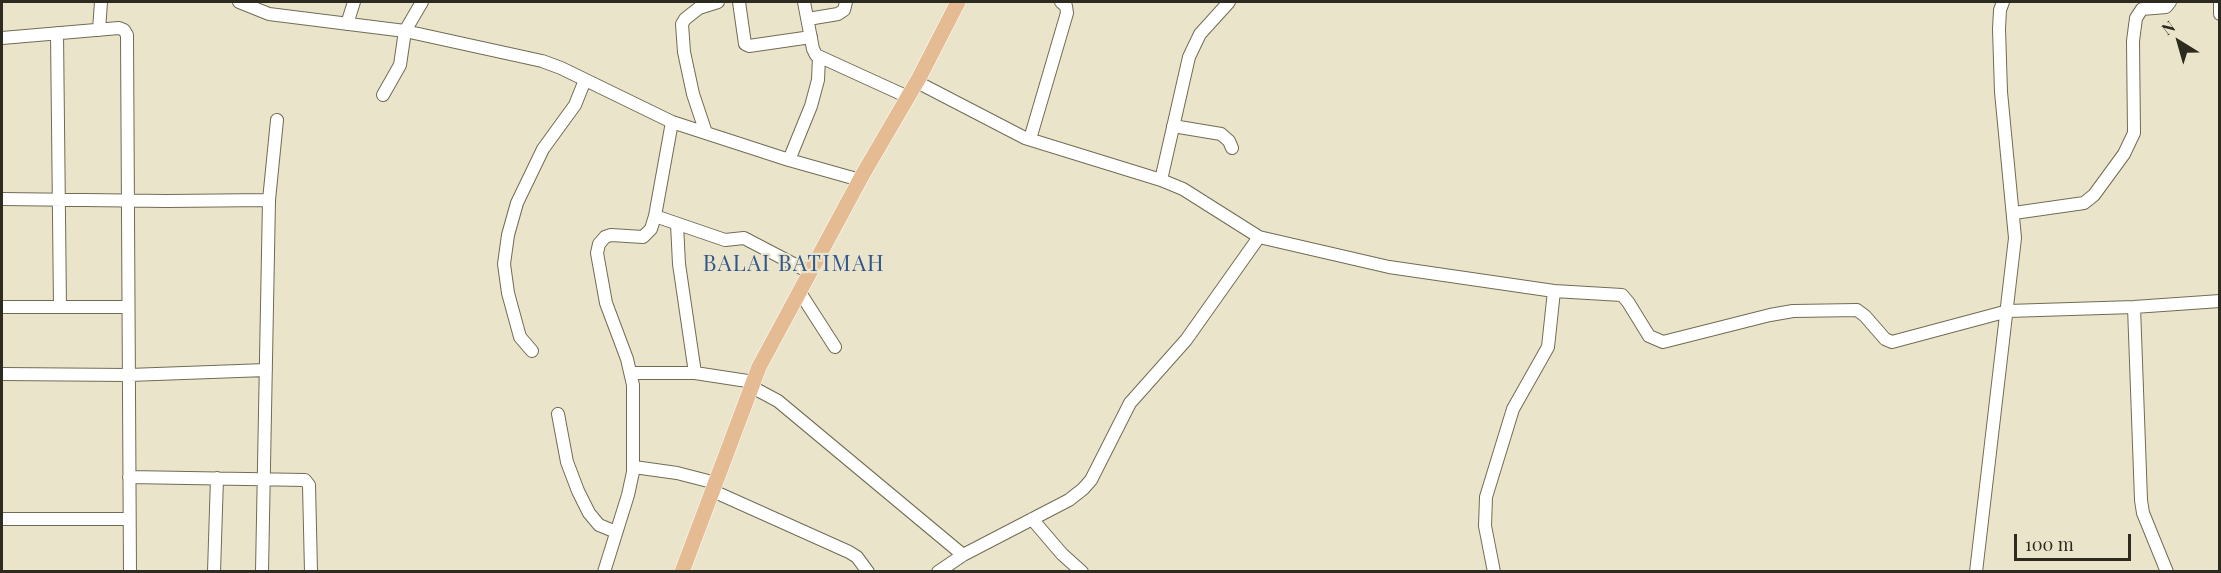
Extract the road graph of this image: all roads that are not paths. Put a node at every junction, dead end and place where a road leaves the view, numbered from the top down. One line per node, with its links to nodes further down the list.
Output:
1 (101, 2): 18 (street)
2 (239, 2): 17 (street)
3 (354, 2): 17 (street)
4 (422, 2): 19 (street)
5 (718, 2): 31 (street)
6 (739, 2): 21 (street)
7 (804, 2): 16 (street)
8 (846, 2): 16 (street)
9 (958, 2): 25 (main road)
10 (1061, 2): 32 (street)
11 (1229, 2): 30 (street)
12 (2003, 2): 41 (street)
13 (2170, 2): 41 (street)
14 (2220, 3): 15 (street)
15 (2220, 14)
16 (808, 19): 21 (street)
17 (347, 24): 19 (street)
18 (99, 30): 20 (street); 39 (street)
19 (405, 31): 24 (street); 26 (street)
20 (57, 33): 22 (street); 38 (street)
21 (811, 37): 23 (street)
22 (2, 38)
23 (819, 57): 27 (street); 34 (street)
24 (585, 80): 29 (street); 55 (street)
25 (917, 82): 27 (main road); 32 (street)
26 (383, 94)
27 (908, 97): 35 (main road)
28 (277, 120): 40 (street)
29 (672, 122): 31 (street); 42 (street)
30 (1173, 126): 33 (street); 36 (street)
31 (706, 133): 34 (street)
32 (1030, 139): 36 (street)
33 (1232, 148)
34 (789, 160): 35 (street)
35 (860, 180): 45 (main road)
36 (1161, 180): 44 (street)
37 (2, 199): 38 (street)
38 (59, 199): 39 (street); 50 (street)
39 (128, 200): 40 (street); 51 (street)
40 (269, 200): 56 (street)
41 (2014, 213): 53 (street)
42 (655, 216): 43 (street); 57 (street)
43 (677, 224): 45 (street); 58 (street)
44 (1259, 237): 47 (street); 70 (street)
45 (809, 272): 46 (main road)
46 (799, 291): 54 (street); 61 (main road)
47 (1554, 291): 53 (street); 82 (street)
48 (2220, 301): 52 (street)
49 (2, 307): 50 (street)
50 (60, 307): 51 (street)
51 (128, 307): 60 (street)
52 (2134, 307): 53 (street); 84 (street)
53 (2008, 311): 83 (street)
54 (836, 347)
55 (532, 351)
56 (266, 370): 60 (street); 66 (street)
57 (631, 372): 58 (street); 63 (street)
58 (695, 373): 61 (street)
59 (2, 374): 60 (street)
60 (129, 375): 64 (street)
61 (753, 384): 67 (main road); 72 (street)
62 (558, 414): 71 (street)
63 (634, 467): 67 (street); 71 (street)
64 (129, 477): 65 (street); 69 (street)
65 (217, 478): 66 (street); 74 (street)
66 (265, 480): 75 (street); 76 (street)
67 (714, 487): 78 (main road); 79 (street)
68 (2, 519): 69 (street)
69 (129, 519): 73 (street)
70 (1032, 519): 72 (street); 81 (street)
71 (616, 532): 77 (street)
72 (963, 555): 80 (street)
73 (130, 572)
74 (214, 572)
75 (262, 572)
76 (310, 572)
77 (604, 572)
78 (682, 572)
79 (868, 572)
80 (938, 572)
81 (1082, 572)
82 (1494, 572)
83 (1976, 572)
84 (2167, 572)

